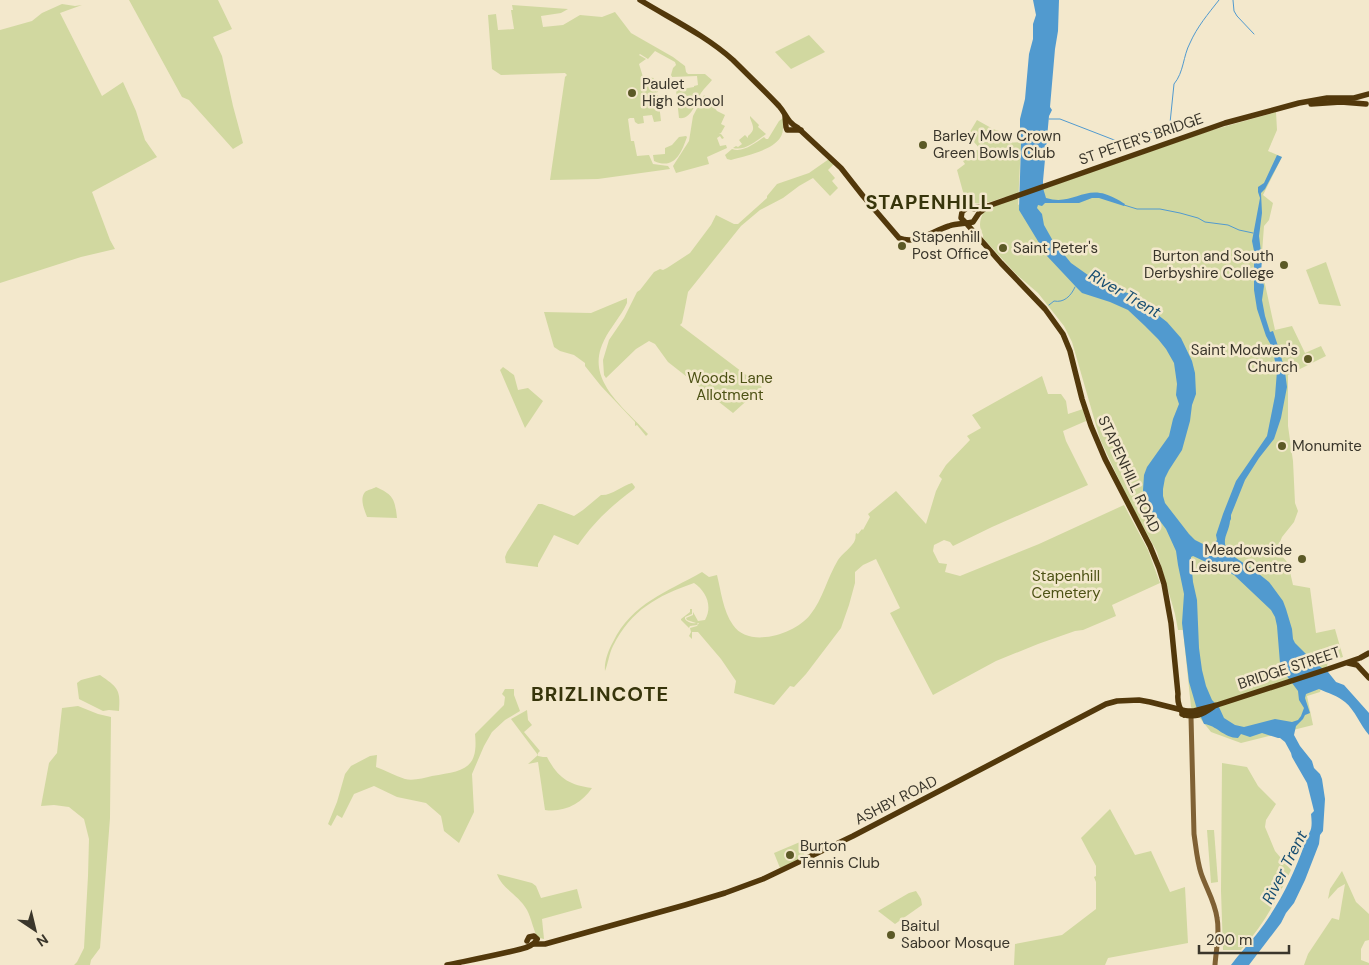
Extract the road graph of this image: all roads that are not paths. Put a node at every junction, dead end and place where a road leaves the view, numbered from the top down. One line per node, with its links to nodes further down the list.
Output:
1 (640, 0): 11 (highway)
2 (1368, 95): 3 (highway); 4 (highway)
3 (1316, 101): 4 (highway); 5 (highway); 5 (highway)
4 (1368, 105)
5 (1274, 110): 6 (highway, ST PETER'S BRIDGE)
6 (988, 206): 7 (highway, ST PETER'S BRIDGE); 9 (highway, ST PETER'S BRIDGE)
7 (973, 208): 8 (highway); 9 (highway)
8 (961, 213): 10 (highway); 11 (highway)
9 (977, 219): 10 (highway); 12 (highway)
10 (966, 223): 11 (highway); 12 (highway, STAPENHILL ROAD)
11 (948, 226)
12 (979, 237): 17 (highway, STAPENHILL ROAD)
13 (1368, 654): 14 (highway, BRIDGE STREET); 15 (highway)
14 (1344, 664): 15 (highway); 20 (highway, BRIDGE STREET)
15 (1363, 671): 16 (highway)
16 (1369, 678)
17 (1178, 697): 18 (highway); 19 (highway, STAPENHILL ROAD)
18 (1165, 706): 19 (highway, ASHBY ROAD); 22 (highway, ASHBY ROAD)
19 (1183, 712): 20 (highway, ASHBY ROAD); 21 (main road)
20 (1193, 715): 21 (main road)
21 (1191, 727): 23 (main road)
22 (446, 965)
23 (1215, 965)

